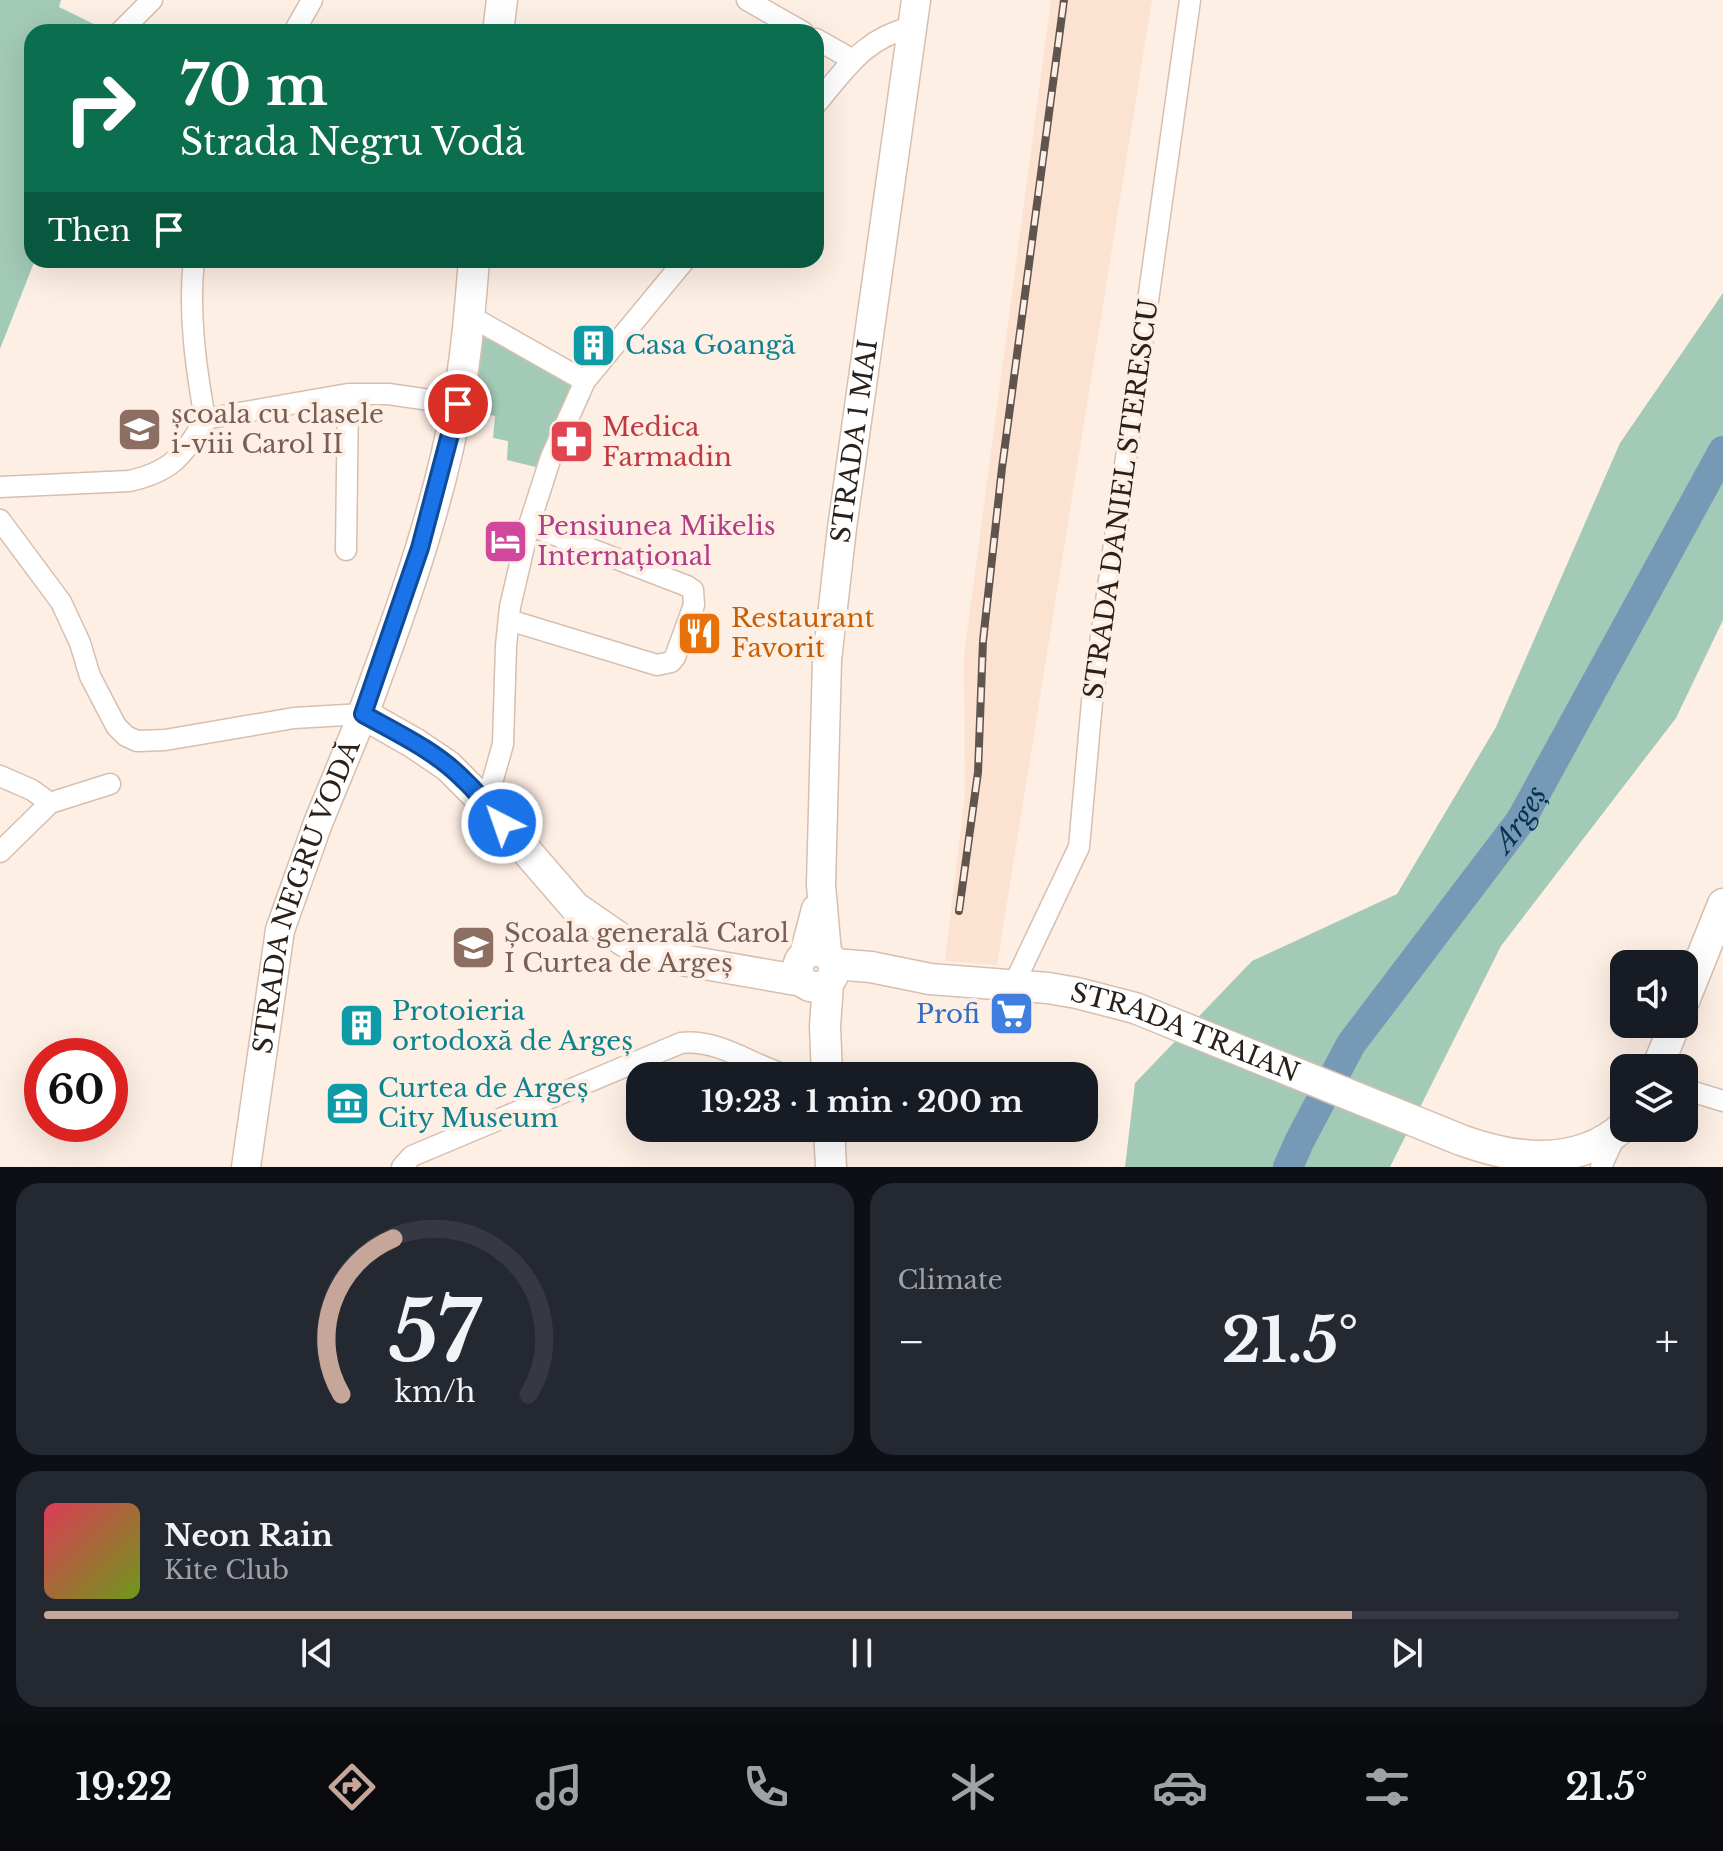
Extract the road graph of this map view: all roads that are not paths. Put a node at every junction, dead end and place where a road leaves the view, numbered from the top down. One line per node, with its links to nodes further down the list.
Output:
1 (152, 0): 7 (street)
2 (312, 0): 8 (street)
3 (502, 0): 9 (main road)
4 (747, 0): 10 (street)
5 (1190, 0): 36 (street, STRADA DANIEL STERESCU)
6 (914, 14): 12 (street); 35 (main road, STRADA 1 MAI)
7 (128, 24)
8 (298, 24)
9 (499, 24)
10 (789, 24)
11 (824, 44): 12 (street)
12 (853, 60): 13 (street)
13 (824, 94)
14 (194, 268): 21 (street)
15 (473, 268): 17 (main road, STRADA NEGRU VODĂ)
16 (678, 268): 18 (street)
17 (470, 316): 18 (street); 20 (main road, STRADA NEGRU VODĂ)
18 (585, 381): 24 (street)
19 (348, 394): 20 (street); 21 (street); 25 (street)
20 (458, 404): 27 (main road, STRADA NEGRU VODĂ)
21 (205, 419): 22 (street)
22 (0, 487)
23 (0, 520): 27 (street)
24 (529, 525): 26 (street); 26 (street)
25 (346, 550)
26 (509, 620): 31 (street)
27 (363, 714): 31 (main road, STRADA TRAIAN); 47 (main road, STRADA NEGRU VODĂ)
28 (0, 776): 30 (street)
29 (110, 784): 30 (street)
30 (50, 803): 32 (street)
31 (486, 804): 35 (main road, STRADA TRAIAN)
32 (0, 852)
33 (1723, 904): 34 (main road)
34 (1698, 966)
35 (817, 970): 36 (main road, STRADA TRAIAN); 39 (main road)
36 (1013, 986): 46 (main road, STRADA TRAIAN)
37 (636, 1062): 38 (street)
38 (752, 1062)
39 (826, 1062)
40 (626, 1066): 48 (street)
41 (1698, 1093): 42 (street)
42 (1723, 1101)
43 (1610, 1136): 46 (main road, STRADA TRAIAN)
44 (830, 1142): 49 (main road)
45 (1614, 1142): 50 (street)
46 (1540, 1163)
47 (246, 1167)
48 (402, 1167)
49 (831, 1167)
50 (1601, 1167)

